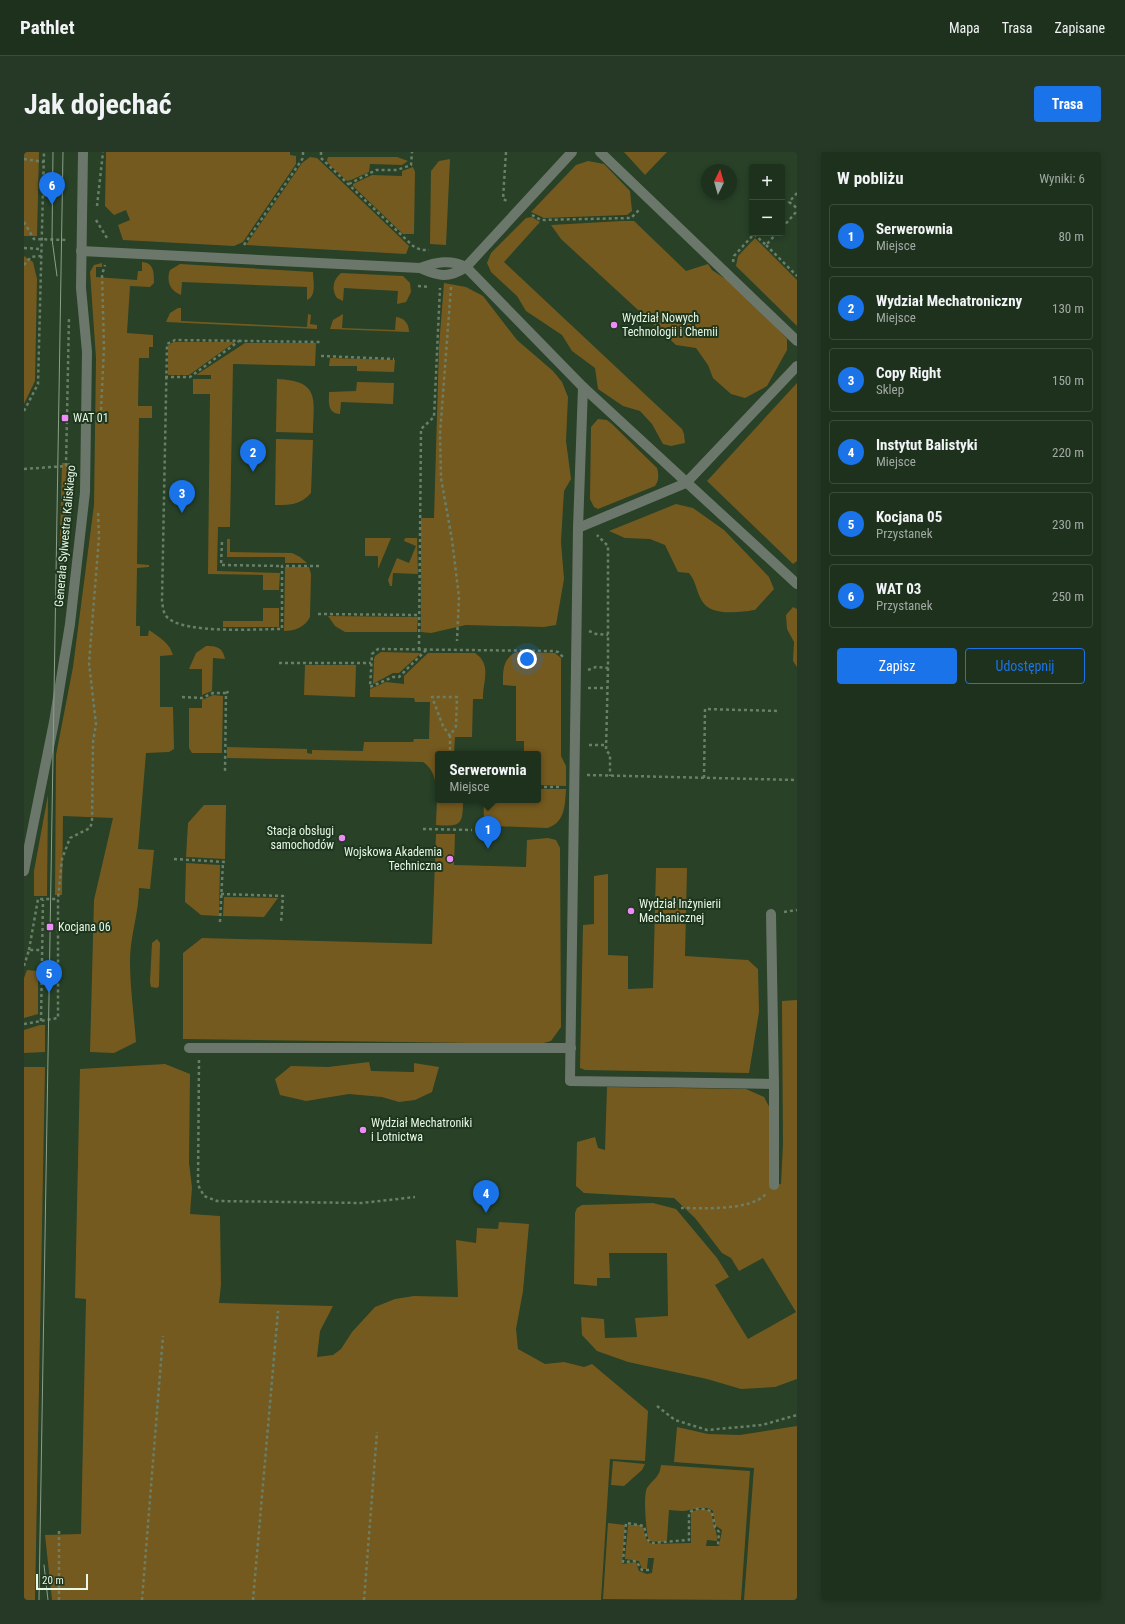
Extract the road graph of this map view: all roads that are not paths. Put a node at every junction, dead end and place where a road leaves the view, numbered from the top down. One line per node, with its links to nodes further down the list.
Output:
1 (83, 152): 4 (street, Generała Sylwestra Kaliskiego)
2 (572, 152): 5 (street)
3 (600, 152): 7 (street)
4 (81, 251): 6 (street); 13 (street, Generała Sylwestra Kaliskiego)
5 (466, 267): 6 (street); 6 (street); 9 (street)
6 (420, 268)
7 (797, 341)
8 (797, 366): 10 (street)
9 (583, 387): 10 (street); 11 (street)
10 (686, 483): 11 (street); 12 (street)
11 (578, 528): 16 (street)
12 (797, 584)
13 (24, 871)
14 (771, 914): 17 (street)
15 (194, 1048): 16 (street)
16 (571, 1048): 17 (street)
17 (774, 1084): 18 (street)
18 (774, 1185)

